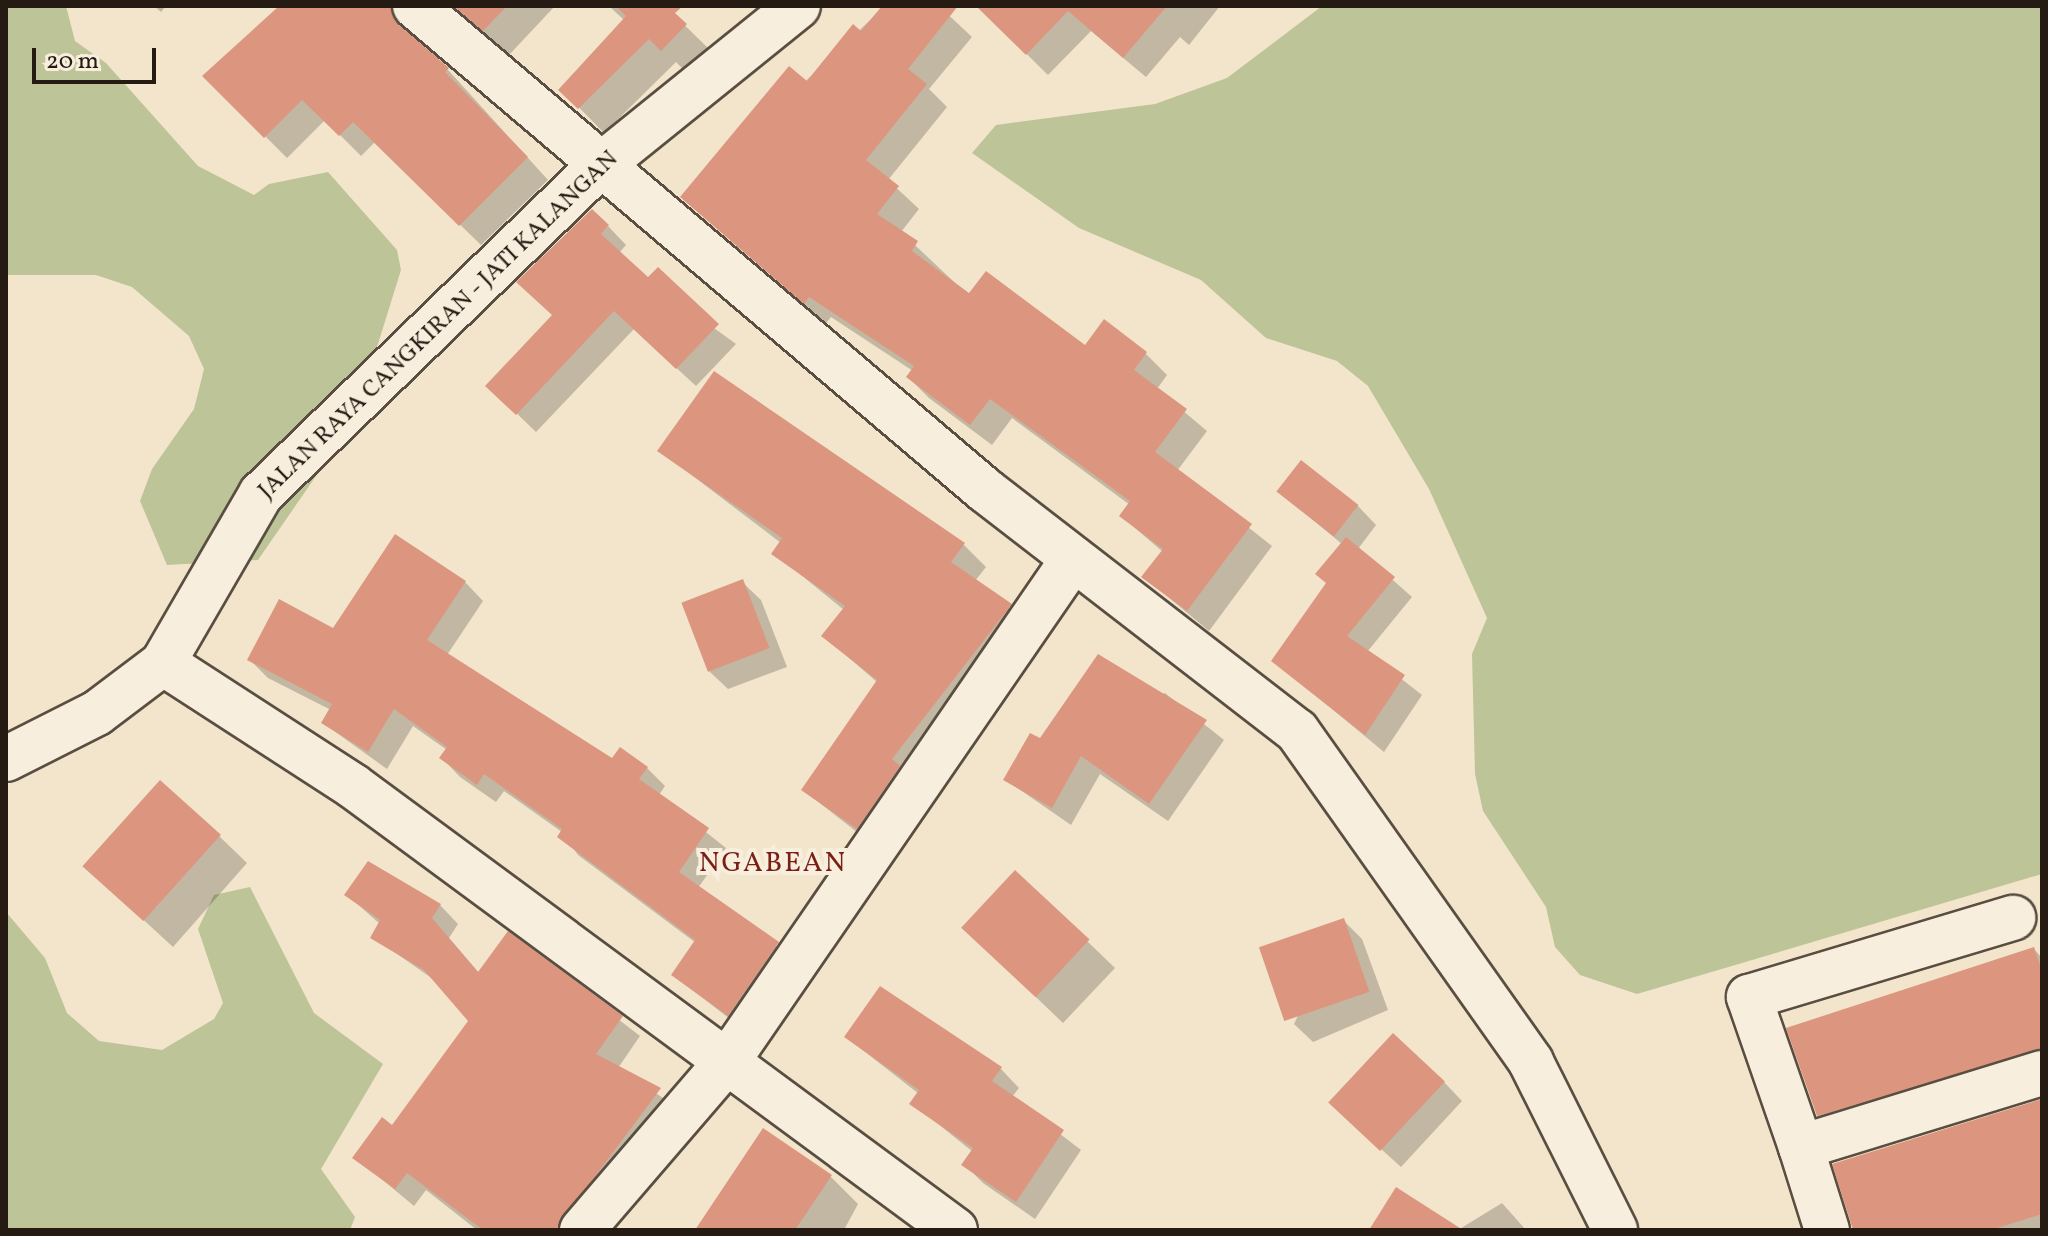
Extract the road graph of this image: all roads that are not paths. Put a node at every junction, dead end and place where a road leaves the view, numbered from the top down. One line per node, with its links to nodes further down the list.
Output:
1 (415, 6): 3 (street)
2 (798, 6): 3 (street, JALAN RAYA CANGKIRAN - JATI KALANGAN)
3 (601, 165): 4 (street); 5 (street, JALAN RAYA CANGKIRAN - JATI KALANGAN)
4 (1073, 559): 8 (street); 13 (street)
5 (163, 663): 6 (street, JALAN RAYA CANGKIRAN - JATI KALANGAN); 8 (street)
6 (6, 759)
7 (2013, 918): 10 (street)
8 (729, 1059): 11 (street); 12 (street)
9 (2042, 1073): 10 (street)
10 (1801, 1147): 14 (street)
11 (582, 1230)
12 (955, 1230)
13 (1615, 1230)
14 (1827, 1230)

